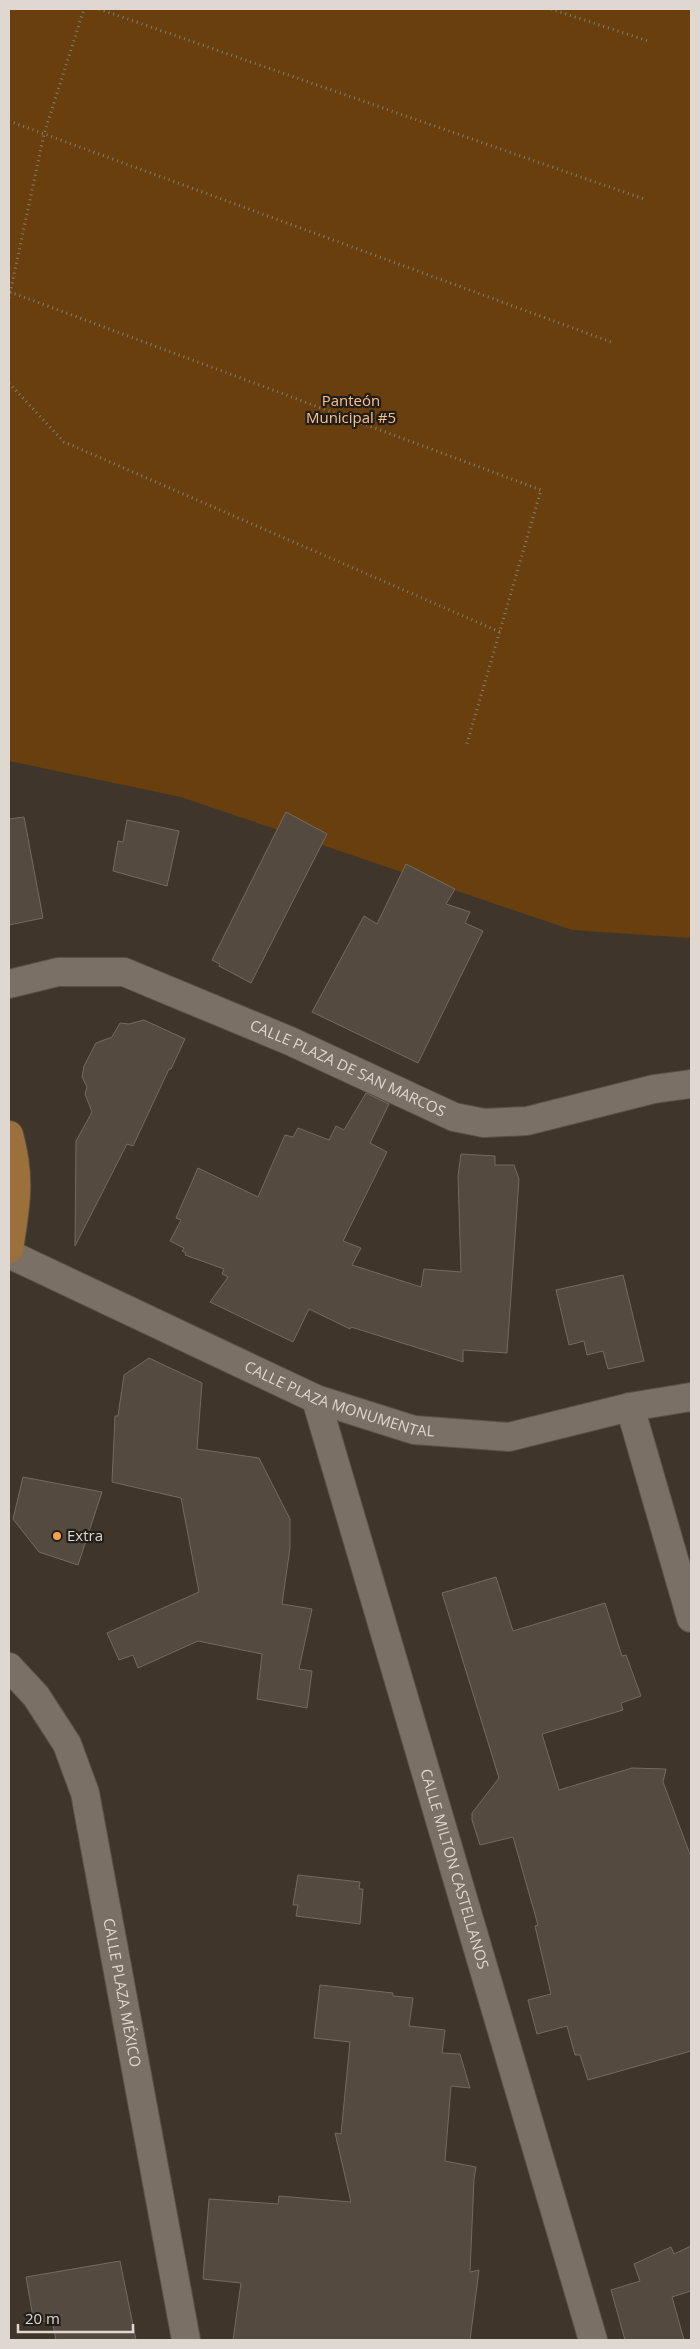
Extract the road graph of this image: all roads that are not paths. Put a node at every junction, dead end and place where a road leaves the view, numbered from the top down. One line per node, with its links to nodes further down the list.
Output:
1 (9, 984): 2 (street, CALLE PLAZA DE SAN MARCOS)
2 (691, 1084)
3 (9, 1135): 4 (main road)
4 (9, 1249)
5 (9, 1254): 7 (street, CALLE PLAZA MONUMENTAL)
6 (691, 1397): 8 (street, CALLE PLAZA MONUMENTAL)
7 (316, 1399): 8 (street, CALLE PLAZA MONUMENTAL); 12 (street, CALLE MILTON CASTELLANOS)
8 (630, 1407): 9 (street)
9 (691, 1618)
10 (9, 1667): 11 (street, CALLE PLAZA MÉXICO)
11 (186, 2340)
12 (593, 2340)

